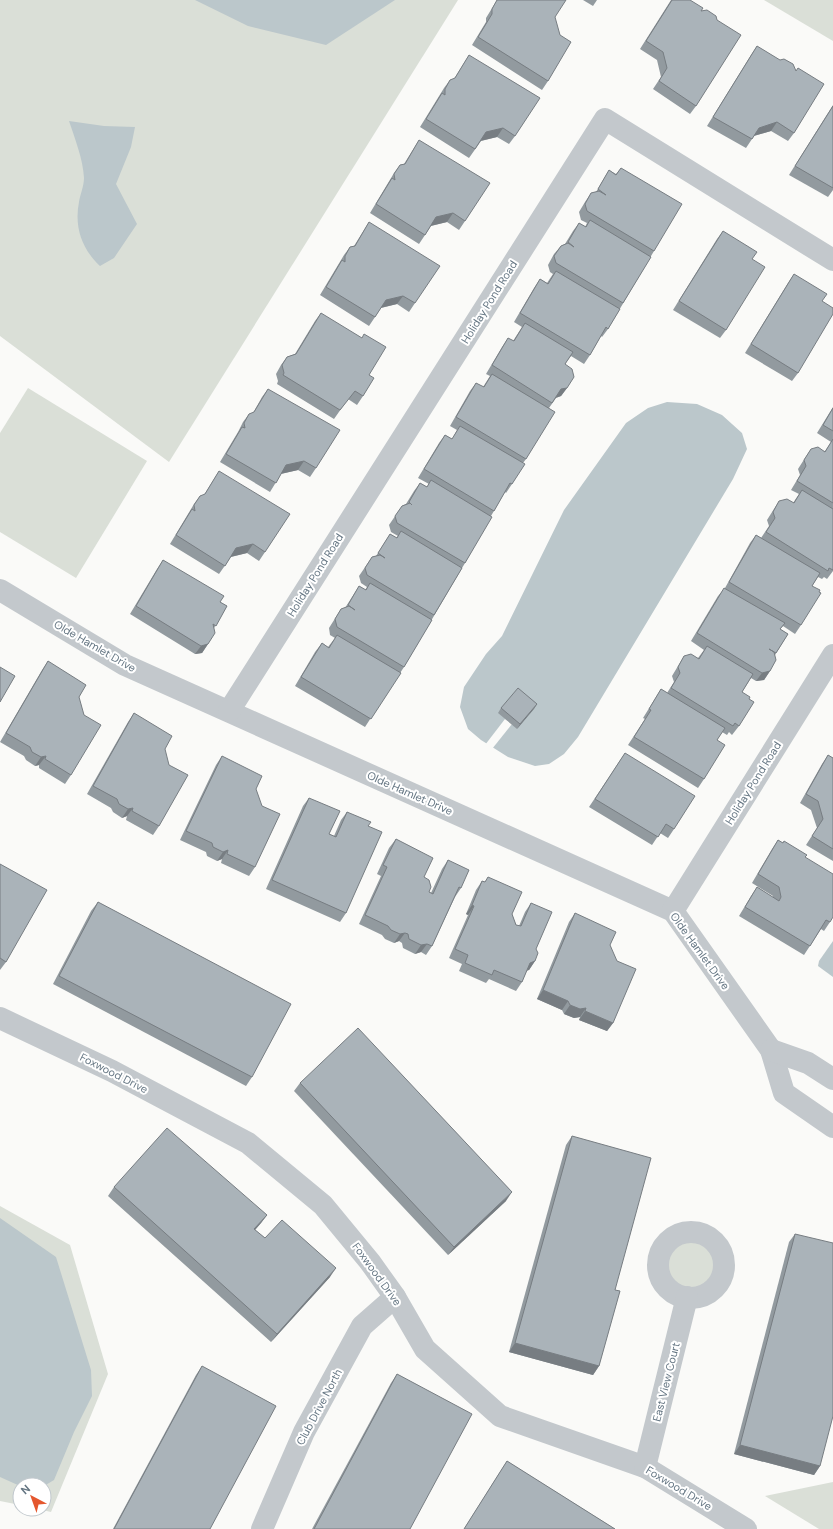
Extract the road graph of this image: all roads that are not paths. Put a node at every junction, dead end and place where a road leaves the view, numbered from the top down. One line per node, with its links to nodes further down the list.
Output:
1 (833, 260): 4 (street, Holiday Pond Road)
2 (0, 590): 4 (street, Olde Hamlet Drive)
3 (833, 655): 5 (street, Holiday Pond Road)
4 (229, 711): 5 (street, Olde Hamlet Drive)
5 (673, 911): 7 (street, Olde Hamlet Drive)
6 (0, 1018): 10 (street, Foxwood Drive)
7 (771, 1050): 8 (street); 9 (street, Olde Hamlet Drive)
8 (833, 1079)
9 (833, 1127)
10 (395, 1297): 12 (street, Foxwood Drive); 13 (street, Club Drive North)
11 (687, 1297): 12 (street, East View Court)
12 (645, 1467): 14 (street, Foxwood Drive)
13 (262, 1529)
14 (746, 1529)

